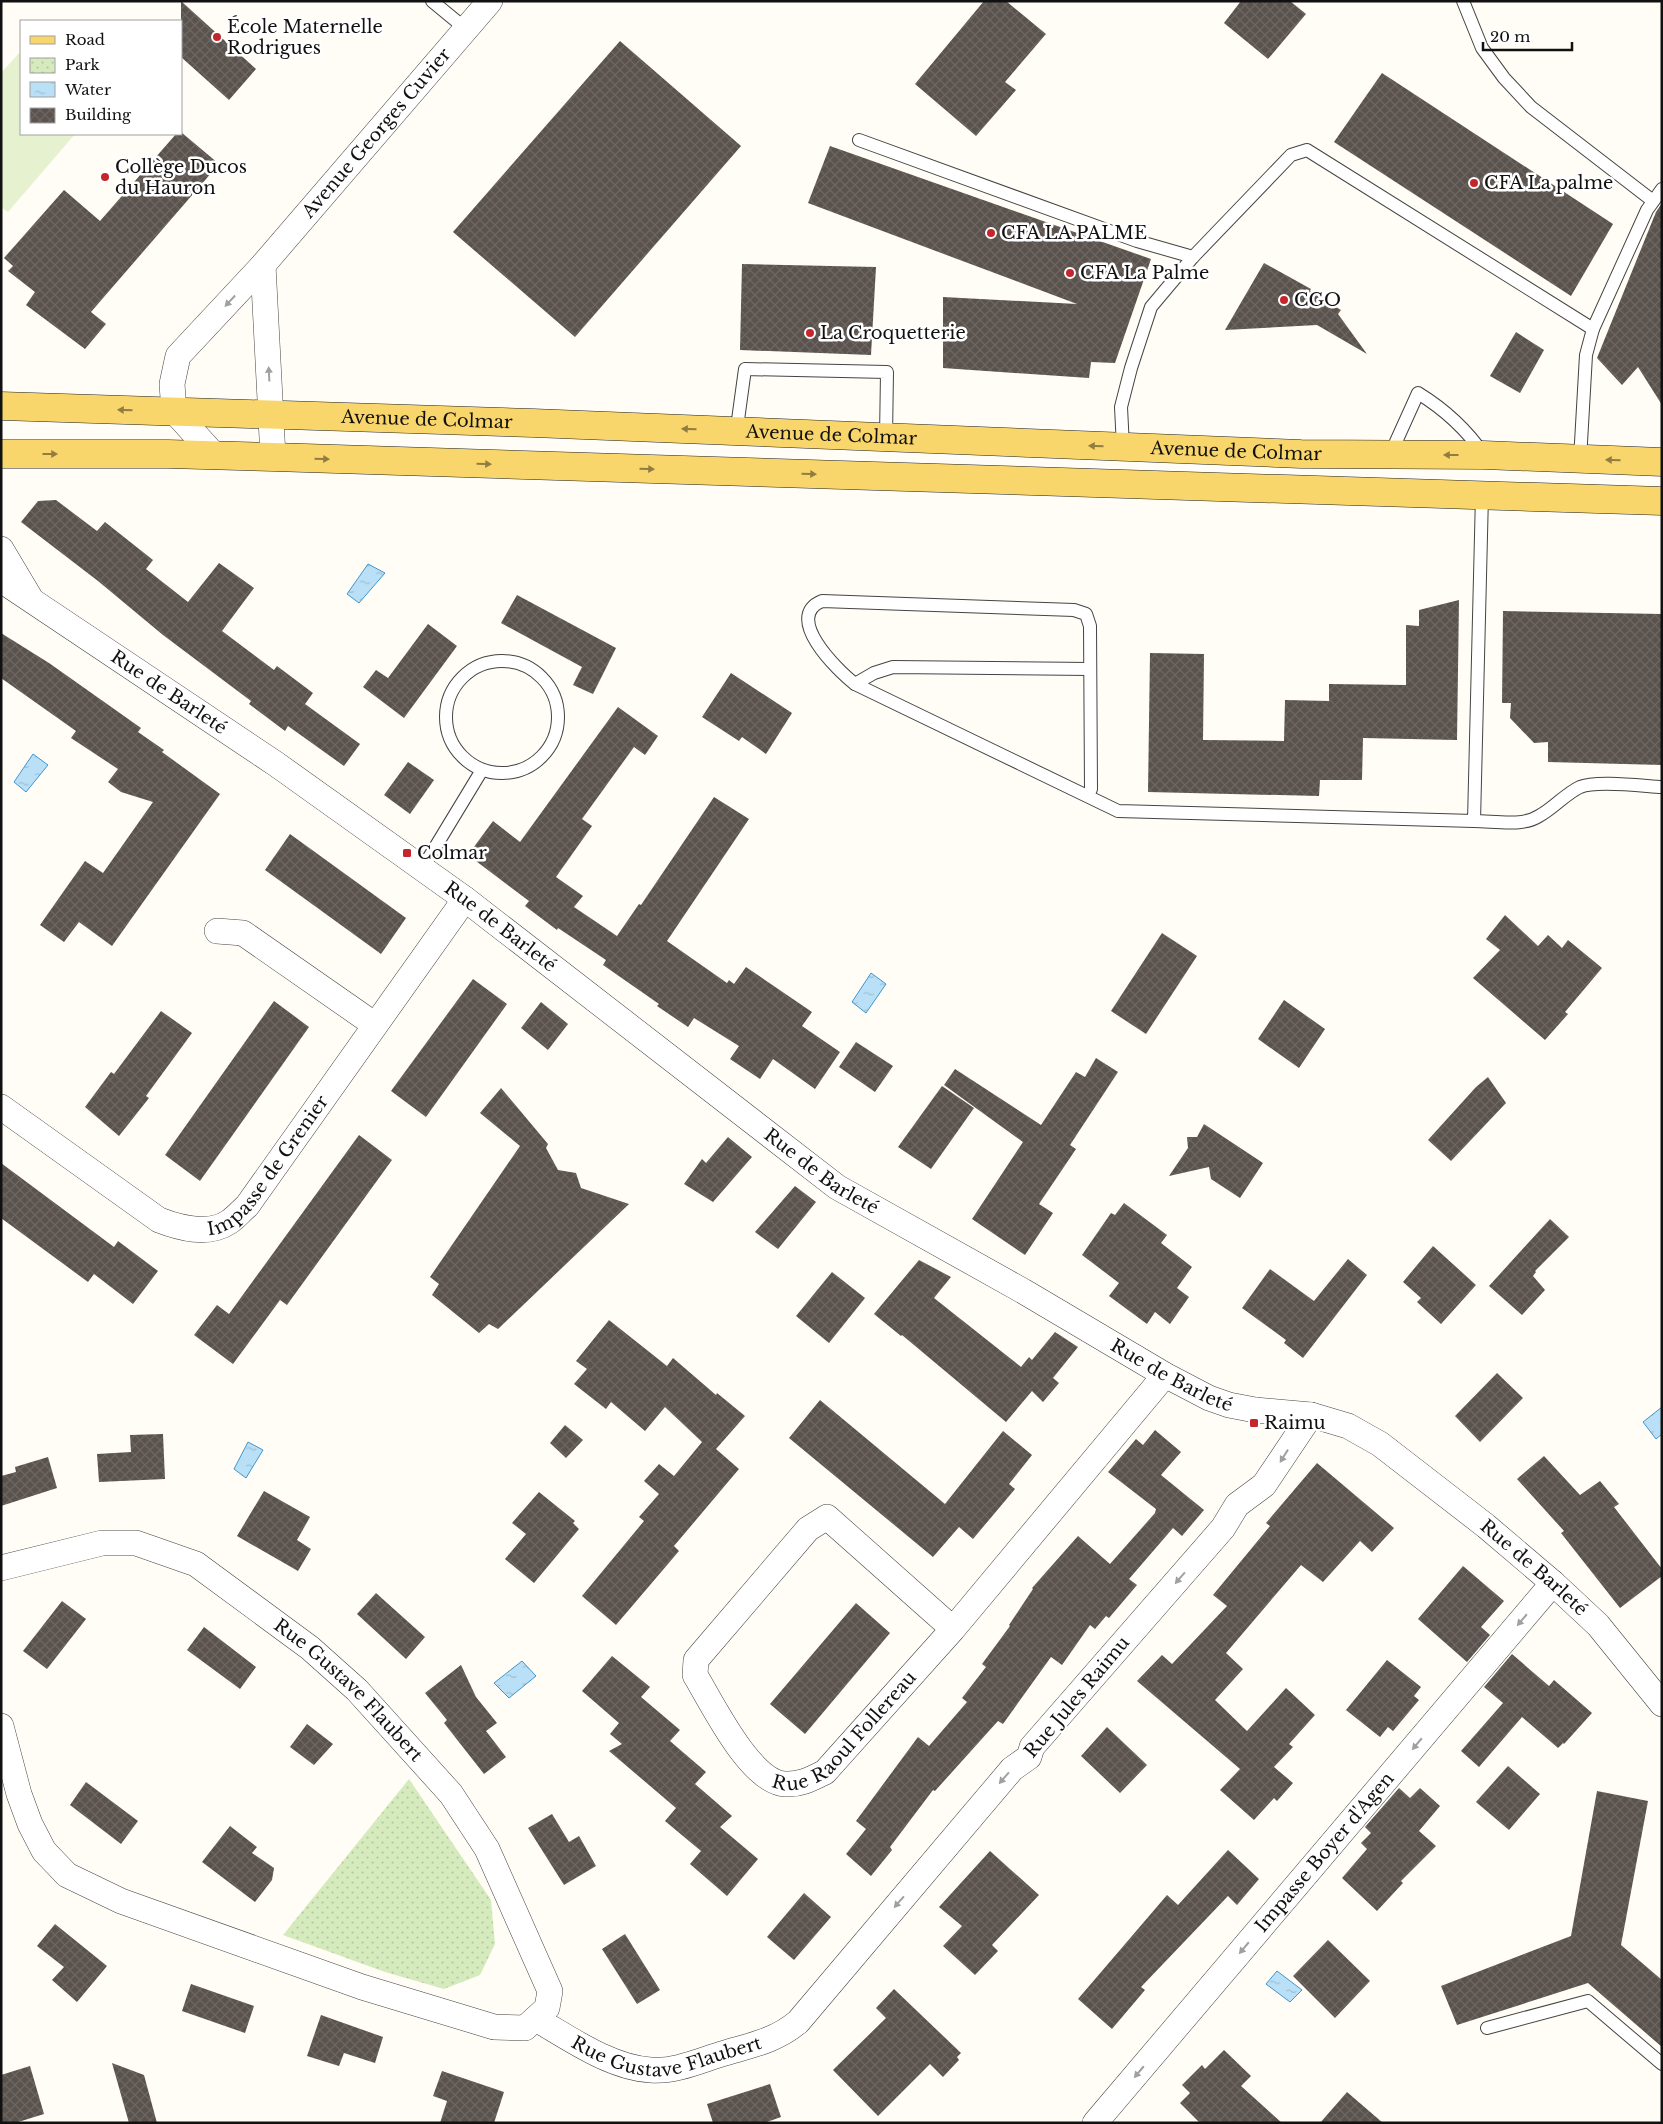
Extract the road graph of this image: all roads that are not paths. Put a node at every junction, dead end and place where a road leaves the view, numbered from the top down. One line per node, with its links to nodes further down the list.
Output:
1 (432, 1): 4 (lane)
2 (490, 1): 4 (street, Avenue Georges Cuvier)
3 (1463, 1): 7 (lane)
4 (466, 28): 9 (street, Avenue Georges Cuvier)
5 (859, 140): 8 (lane)
6 (1662, 189): 7 (lane)
7 (1653, 202): 10 (lane)
8 (1192, 257): 10 (lane); 16 (lane)
9 (263, 265): 12 (street, Avenue Georges Cuvier, one-way to 12); 13 (street, one-way to 9)
10 (1593, 329): 22 (lane)
11 (1, 406): 12 (main road, Avenue de Colmar, one-way to 11)
12 (174, 411): 13 (main road, Avenue de Colmar); 18 (street)
13 (271, 415): 14 (main road, Avenue de Colmar, one-way to 13); 21 (street)
14 (724, 431): 15 (main road, Avenue de Colmar); 15 (lane)
15 (886, 437): 16 (main road, Avenue de Colmar, one-way to 15)
16 (1122, 447): 19 (main road, Avenue de Colmar)
17 (1, 454): 18 (main road, Avenue de Colmar, one-way to 18)
18 (215, 456): 21 (main road, Avenue de Colmar)
19 (1389, 456): 20 (main road, Avenue de Colmar, one-way to 19); 20 (lane)
20 (1484, 456): 22 (main road, Avenue de Colmar)
21 (273, 457): 24 (main road, Avenue de Colmar, one-way to 24)
22 (1580, 460): 23 (main road, Avenue de Colmar, one-way to 22)
23 (1662, 462)
24 (1482, 495): 25 (main road, Avenue de Colmar); 35 (lane)
25 (1662, 500)
26 (1, 549): 29 (street)
27 (1, 580): 29 (street, Rue de Barleté)
28 (1, 589): 29 (lane)
29 (30, 598): 36 (street, Rue de Barleté)
30 (1090, 669): 31 (lane); 31 (lane); 34 (lane)
31 (855, 684): 34 (lane)
32 (482, 770): 32 (lane); 36 (lane)
33 (1662, 787): 35 (lane)
34 (1088, 796): 35 (lane)
35 (1474, 821)
36 (422, 869): 37 (street, Rue de Barleté)
37 (465, 899): 39 (street, Impasse de Grenier); 41 (street, Rue de Barleté)
38 (217, 931): 39 (street)
39 (375, 1025): 40 (street, Impasse de Grenier)
40 (1, 1107)
41 (1165, 1375): 42 (street, Rue de Barleté); 45 (street, Rue Raoul Follereau)
42 (1311, 1415): 44 (street, Rue de Barleté); 49 (street, Rue Jules Raimu, one-way to 49)
43 (1, 1568): 48 (street, Rue Gustave Flaubert)
44 (1554, 1582): 46 (street, Rue de Barleté); 52 (street, Impasse Boyer d'Agen, one-way to 52)
45 (953, 1629): 45 (street, Rue Raoul Follereau)
46 (1662, 1704)
47 (1, 1726): 48 (street)
48 (536, 2019): 49 (street, Rue Gustave Flaubert)
49 (798, 2022)
50 (1487, 2028): 51 (lane)
51 (1662, 2064)
52 (1095, 2123)

